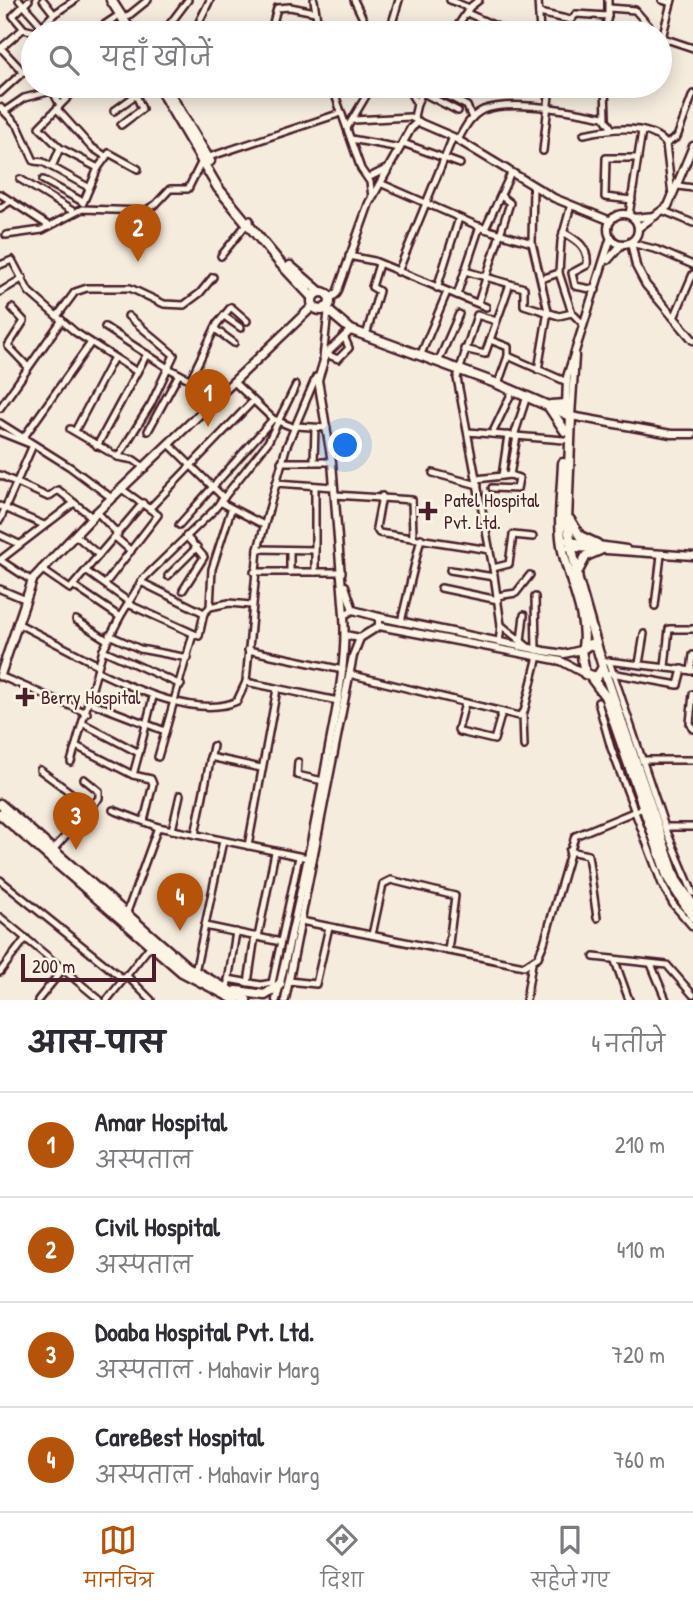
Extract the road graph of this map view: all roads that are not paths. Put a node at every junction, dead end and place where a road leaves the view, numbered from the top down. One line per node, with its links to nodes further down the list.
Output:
1 (43, 0): 21 (street)
2 (105, 0): 23 (main road)
3 (111, 0): 23 (main road)
4 (148, 0): 23 (street)
5 (188, 0): 27 (street)
6 (210, 0): 28 (street)
7 (314, 0): 19 (street)
8 (354, 0): 31 (street)
9 (399, 0): 32 (street)
10 (450, 0): 18 (street)
11 (479, 0): 18 (street)
12 (538, 0): 20 (street)
13 (662, 0): 15 (street)
14 (73, 1): 21 (street)
15 (671, 1): 38 (street)
16 (24, 2): 24 (street); 39 (street)
17 (609, 3): 22 (street); 37 (street)
18 (468, 10): 33 (street); 34 (street)
19 (315, 12): 29 (street); 30 (street)
20 (539, 13): 22 (street); 35 (street)
21 (54, 14): 25 (street)
22 (608, 16): 36 (street)
23 (119, 19): 26 (street)
24 (38, 21)
25 (47, 21)
26 (115, 21)
27 (172, 21)
28 (200, 21)
29 (274, 21)
30 (316, 21)
31 (364, 21)
32 (393, 21)
33 (461, 21)
34 (489, 21)
35 (539, 21)
36 (607, 21)
37 (645, 21)
38 (665, 21)
39 (21, 26)
40 (21, 31): 42 (street)
41 (672, 41): 43 (street)
42 (0, 48): 44 (street)
43 (693, 48)
44 (21, 62)
45 (21, 75): 46 (street)
46 (0, 92)
47 (693, 94): 81 (street)
48 (24, 98): 66 (street)
49 (55, 98): 64 (street)
50 (68, 98): 64 (street)
51 (132, 98): 67 (street)
52 (137, 98): 74 (street)
53 (167, 98): 87 (main road)
54 (172, 98): 87 (main road)
55 (336, 98): 69 (street)
56 (365, 98): 73 (street)
57 (413, 98): 63 (street)
58 (419, 98): 63 (street)
59 (437, 98): 68 (street)
60 (452, 98): 70 (street)
61 (550, 98): 65 (street)
62 (605, 98): 71 (street)
63 (417, 104): 72 (street)
64 (59, 107): 84 (street); 86 (street)
65 (550, 107): 70 (street); 71 (street); 85 (street)
66 (2, 109): 91 (street)
67 (114, 111)
68 (458, 111)
69 (341, 113): 75 (street); 87 (street)
70 (472, 118): 79 (street)
71 (606, 118): 76 (street)
72 (417, 119): 73 (street); 79 (street); 82 (street)
73 (354, 120): 75 (street)
74 (121, 125)
75 (347, 128): 80 (street)
76 (612, 129): 77 (street); 78 (street)
77 (642, 131): 81 (street); 89 (street)
78 (584, 134)
79 (455, 138): 88 (street); 97 (street)
80 (351, 139): 82 (street); 98 (street)
81 (666, 144): 109 (street)
82 (401, 145): 88 (street); 93 (street)
83 (693, 146): 94 (street)
84 (60, 148): 91 (street); 92 (street)
85 (542, 151)
86 (106, 156): 92 (street); 95 (street)
87 (205, 158): 116 (street); 122 (main road)
88 (444, 158): 90 (street); 113 (street)
89 (638, 158): 110 (street); 110 (street)
90 (460, 164)
91 (52, 167): 104 (street)
92 (98, 167): 104 (street)
93 (388, 168): 98 (street); 101 (street)
94 (684, 168): 96 (street); 103 (street)
95 (138, 169)
96 (693, 170)
97 (511, 173): 102 (street); 107 (street)
98 (368, 178): 108 (street)
99 (20, 179): 118 (street)
100 (43, 180): 112 (street)
101 (380, 183): 108 (street); 113 (street)
102 (533, 186): 114 (street); 133 (street)
103 (678, 186): 105 (street); 109 (street)
104 (88, 187): 112 (street)
105 (693, 188)
106 (0, 194): 111 (street)
107 (501, 195): 126 (street); 129 (street)
108 (372, 198): 136 (street)
109 (673, 198): 117 (street)
110 (632, 200): 119 (street)
111 (11, 201): 115 (street); 125 (street)
112 (83, 202): 116 (street)
113 (427, 205): 121 (street); 142 (street)
114 (571, 205): 123 (street); 128 (street)
115 (0, 208)
116 (82, 209): 118 (street)
117 (664, 211): 120 (street); 124 (street)
118 (74, 212): 125 (street)
119 (631, 216): 120 (street); 123 (street); 127 (street)
120 (656, 216): 127 (street)
121 (459, 218): 126 (street); 150 (street)
122 (248, 221): 135 (street); 155 (main road)
123 (611, 221): 131 (street)
124 (693, 223)
125 (49, 226): 130 (street)
126 (482, 228): 129 (street); 141 (street)
127 (638, 228): 132 (street)
128 (563, 232): 143 (street); 152 (street)
129 (500, 234): 133 (street); 147 (street)
130 (6, 235)
131 (611, 237): 134 (street); 137 (street)
132 (631, 242): 134 (street); 140 (street); 166 (street)
133 (532, 243): 148 (street)
134 (622, 244): 137 (street)
135 (221, 256)
136 (349, 256): 138 (street); 157 (street)
137 (606, 261): 152 (street)
138 (379, 264): 142 (street); 175 (street)
139 (0, 265): 145 (street)
140 (693, 265)
141 (465, 271): 147 (street); 154 (street)
142 (398, 272): 150 (street)
143 (559, 273): 148 (street); 161 (street)
144 (693, 274): 166 (street)
145 (23, 278): 151 (street); 165 (street)
146 (213, 278): 165 (street)
147 (488, 278): 149 (street); 156 (street)
148 (541, 279): 160 (street)
149 (510, 284): 160 (street); 168 (street)
150 (437, 288): 153 (street)
151 (1, 290)
152 (596, 290): 169 (street)
153 (447, 292): 154 (street); 182 (street)
154 (457, 295): 156 (street)
155 (315, 298): 157 (main road); 157 (main road); 197 (main road)
156 (478, 303): 158 (street)
157 (327, 307): 174 (main road); 175 (main road); 183 (street)
158 (486, 307)
159 (12, 308): 188 (street)
160 (548, 311): 161 (street); 192 (street)
161 (572, 313): 169 (street)
162 (459, 314): 187 (street)
163 (128, 316): 189 (street)
164 (224, 316): 167 (street); 172 (street); 173 (street)
165 (60, 318): 179 (street); 188 (street)
166 (674, 318): 176 (street)
167 (247, 321)
168 (496, 321): 177 (street); 180 (street)
169 (583, 324): 185 (street)
170 (105, 327): 181 (street)
171 (693, 327): 176 (street)
172 (215, 328): 178 (street); 195 (street)
173 (241, 328)
174 (348, 333): 175 (main road); 183 (street); 183 (street)
175 (371, 334): 182 (main road)
176 (691, 337)
177 (490, 340): 180 (street); 184 (street)
178 (234, 342)
179 (90, 344): 186 (street); 219 (street)
180 (464, 349): 191 (street)
181 (146, 354): 189 (street); 193 (street)
182 (421, 354): 187 (main road)
183 (324, 356): 190 (street)
184 (508, 356): 192 (street); 198 (street)
185 (575, 356): 196 (street); 206 (street)
186 (113, 359): 193 (street); 222 (street)
187 (439, 360): 191 (main road)
188 (28, 367): 205 (street)
189 (168, 368): 194 (street); 223 (street)
190 (320, 368): 209 (street); 211 (street)
191 (457, 368): 198 (main road); 214 (street)
192 (538, 370): 196 (street)
193 (136, 372): 222 (street)
194 (179, 374): 195 (street); 212 (street)
195 (190, 380): 201 (street)
196 (567, 382): 206 (street)
197 (235, 383): 201 (main road); 203 (street)
198 (498, 384): 200 (main road)
199 (296, 385): 207 (street)
200 (513, 390): 202 (main road); 215 (street)
201 (221, 396): 220 (main road)
202 (527, 396): 204 (main road); 217 (street)
203 (253, 401): 207 (street); 227 (street)
204 (545, 404): 206 (main road); 218 (main road)
205 (0, 408)
206 (567, 411): 216 (street); 218 (main road); 250 (main road)
207 (276, 421): 209 (street); 237 (street); 243 (street)
208 (0, 423): 219 (street)
209 (295, 427): 210 (street); 224 (street)
210 (315, 428): 211 (street); 225 (street)
211 (327, 428): 226 (street)
212 (148, 431)
213 (0, 432): 221 (street)
214 (468, 432): 215 (street); 234 (street)
215 (492, 434): 217 (street)
216 (693, 434)
217 (513, 435): 218 (street); 231 (street); 232 (street)
218 (565, 435): 263 (main road)
219 (24, 437): 221 (street)
220 (170, 445): 227 (street); 228 (main road)
221 (34, 446): 233 (street); 242 (street)
222 (97, 446): 223 (street)
223 (117, 457): 228 (street)
224 (281, 462): 225 (street); 235 (street)
225 (314, 462): 226 (street)
226 (332, 462): 240 (street)
227 (191, 466): 237 (street); 247 (street)
228 (145, 468): 239 (main road)
229 (433, 472): 234 (street)
230 (0, 475): 233 (street)
231 (510, 475): 232 (street); 238 (street)
232 (502, 476): 234 (street)
233 (16, 482): 244 (street); 246 (street)
234 (477, 482): 269 (street)
235 (276, 483): 236 (street); 254 (street)
236 (315, 486): 240 (street); 268 (street)
237 (212, 487): 243 (street); 253 (street)
238 (492, 488)
239 (123, 490): 242 (main road); 245 (street)
240 (335, 491): 241 (street); 282 (street)
241 (382, 496): 259 (street); 259 (street)
242 (113, 499): 249 (main road)
243 (222, 500): 248 (street); 258 (street)
244 (74, 503): 249 (street); 252 (street)
245 (143, 503): 247 (street); 257 (street)
246 (3, 507): 251 (street); 252 (street)
247 (150, 508): 270 (street)
248 (231, 510): 254 (street); 300 (street)
249 (94, 514): 256 (main road); 257 (street)
250 (567, 514): 263 (main road); 265 (main road)
251 (0, 520)
252 (44, 525): 262 (street)
253 (179, 525)
254 (264, 526): 266 (street)
255 (0, 535): 262 (street)
256 (75, 535): 271 (street); 276 (main road)
257 (117, 535): 270 (street); 271 (street)
258 (186, 536): 264 (street); 288 (street)
259 (413, 537): 261 (street)
260 (533, 537): 275 (street)
261 (421, 538): 269 (street); 308 (street)
262 (19, 544): 274 (street)
263 (566, 544): 265 (street); 284 (main road); 321 (main road)
264 (197, 547): 285 (street); 293 (street)
265 (598, 547): 272 (street); 284 (main road)
266 (258, 550): 267 (street); 279 (street)
267 (290, 550): 268 (street); 280 (street)
268 (315, 550): 281 (street)
269 (490, 550): 275 (street)
270 (131, 551): 289 (street)
271 (99, 555): 278 (street)
272 (661, 555): 273 (street); 299 (street)
273 (693, 556)
274 (0, 560): 287 (street)
275 (493, 568): 286 (street)
276 (41, 569): 287 (main road); 290 (street)
277 (450, 570): 286 (street)
278 (86, 571): 289 (street); 290 (street)
279 (254, 572): 280 (street); 298 (street)
280 (290, 572): 281 (street)
281 (315, 572): 282 (street)
282 (342, 574): 301 (street); 303 (street)
283 (530, 575): 295 (street)
284 (576, 575): 320 (main road)
285 (168, 576)
286 (494, 577): 295 (street)
287 (32, 581): 296 (main road)
288 (141, 582): 297 (street); 302 (street)
289 (105, 584): 297 (street)
290 (74, 586): 305 (street)
291 (441, 588): 295 (street)
292 (0, 589): 296 (street)
293 (183, 590)
294 (535, 597): 324 (street)
295 (498, 598): 310 (street)
296 (24, 599): 309 (main road)
297 (128, 603): 305 (street); 313 (street)
298 (251, 605): 300 (street); 323 (street)
299 (655, 606)
300 (209, 607): 302 (street)
301 (353, 610): 303 (street); 306 (street)
302 (204, 613): 313 (street)
303 (344, 615): 315 (street)
304 (524, 615): 318 (street)
305 (120, 617): 316 (street)
306 (379, 617): 308 (street); 311 (street)
307 (76, 620): 316 (street)
308 (401, 622): 319 (street)
309 (17, 623): 330 (street); 335 (main road)
310 (501, 625): 318 (street); 319 (street)
311 (379, 626): 317 (street); 324 (street)
312 (693, 628): 329 (street)
313 (193, 634): 326 (street)
314 (644, 634): 327 (street)
315 (345, 635): 317 (street); 333 (street)
316 (108, 637): 322 (street); 326 (street)
317 (360, 638): 333 (street)
318 (521, 641): 324 (street)
319 (499, 643): 324 (street)
320 (597, 647): 321 (main road); 328 (main road)
321 (582, 648): 324 (street); 334 (main road)
322 (103, 650): 330 (street); 337 (street)
323 (248, 650): 333 (street); 336 (street)
324 (534, 651): 334 (street); 348 (street)
325 (693, 655): 332 (street)
326 (188, 658): 337 (street)
327 (639, 664): 328 (street); 329 (street)
328 (606, 667): 331 (street); 334 (main road); 359 (main road)
329 (665, 667): 331 (street)
330 (97, 668): 340 (street); 343 (street)
331 (682, 669): 332 (street)
332 (692, 671)
333 (346, 672): 342 (street); 345 (street); 393 (street)
334 (587, 675): 371 (main road)
335 (0, 676): 347 (street)
336 (246, 682): 338 (street); 341 (street)
337 (181, 685): 341 (street)
338 (277, 689): 342 (street); 363 (street)
339 (693, 694): 351 (street)
340 (153, 697): 341 (street); 349 (street)
341 (175, 701): 352 (street)
342 (338, 701): 367 (street)
343 (89, 702): 347 (street); 349 (street)
344 (598, 702): 371 (street)
345 (465, 703): 346 (street); 346 (street)
346 (502, 712): 348 (street)
347 (87, 713): 350 (street)
348 (523, 714): 355 (street)
349 (147, 723): 352 (street); 356 (street)
350 (84, 724): 353 (street); 356 (street)
351 (693, 729)
352 (165, 731): 357 (street)
353 (76, 746): 361 (street); 365 (street)
354 (213, 746): 358 (street)
355 (524, 746)
356 (139, 753): 365 (street)
357 (158, 757)
358 (211, 757): 363 (street); 379 (street)
359 (639, 760): 360 (street); 376 (main road)
360 (693, 761)
361 (71, 762)
362 (298, 762): 367 (street)
363 (261, 768): 381 (street)
364 (40, 770): 370 (street)
365 (133, 775): 374 (street)
366 (84, 779): 370 (street)
367 (323, 781): 386 (street)
368 (180, 795): 378 (street)
369 (0, 804): 382 (main road)
370 (90, 807): 382 (street)
371 (639, 809): 383 (street); 391 (main road); 396 (street)
372 (113, 810): 374 (street)
373 (0, 814): 402 (main road)
374 (144, 821): 375 (street)
375 (158, 827): 378 (street); 389 (street)
376 (662, 827): 377 (street); 388 (main road)
377 (693, 827)
378 (172, 830): 379 (street)
379 (195, 835): 380 (street)
380 (223, 841): 381 (street); 394 (street)
381 (248, 846): 384 (street)
382 (52, 851): 389 (main road)
383 (569, 851): 390 (street); 406 (street)
384 (275, 852): 385 (street); 398 (street)
385 (299, 857): 386 (street); 401 (street)
386 (308, 858): 412 (street)
387 (0, 880): 411 (street)
388 (690, 897)
389 (126, 915): 410 (main road)
390 (597, 918)
391 (693, 918)
392 (1, 919): 400 (street)
393 (301, 922): 395 (street); 412 (street)
394 (205, 926): 397 (street); 410 (street)
395 (329, 927): 399 (street); 412 (street)
396 (693, 927)
397 (236, 932): 398 (street); 414 (street)
398 (256, 936): 401 (street); 413 (street)
399 (372, 936): 403 (street); 403 (street)
400 (26, 938): 408 (street); 409 (street)
401 (281, 942): 413 (street)
402 (151, 945): 411 (street); 414 (main road)
403 (448, 951): 406 (street)
404 (594, 957): 405 (street)
405 (615, 961): 407 (street); 426 (street)
406 (532, 963): 425 (street)
407 (651, 964): 415 (street); 427 (street)
408 (63, 969): 416 (street); 417 (street)
409 (0, 972)
410 (195, 972): 414 (main road)
411 (125, 977): 418 (street); 419 (street)
412 (284, 982): 414 (main road); 423 (street); 424 (street)
413 (248, 983): 414 (street)
414 (227, 987): 420 (street); 421 (main road); 422 (main road)
415 (693, 995)
416 (38, 1000)
417 (100, 1000)
418 (107, 1000)
419 (151, 1000)
420 (217, 1000)
421 (236, 1000)
422 (246, 1000)
423 (276, 1000)
424 (285, 1000)
425 (526, 1000)
426 (629, 1000)
427 (666, 1000)

